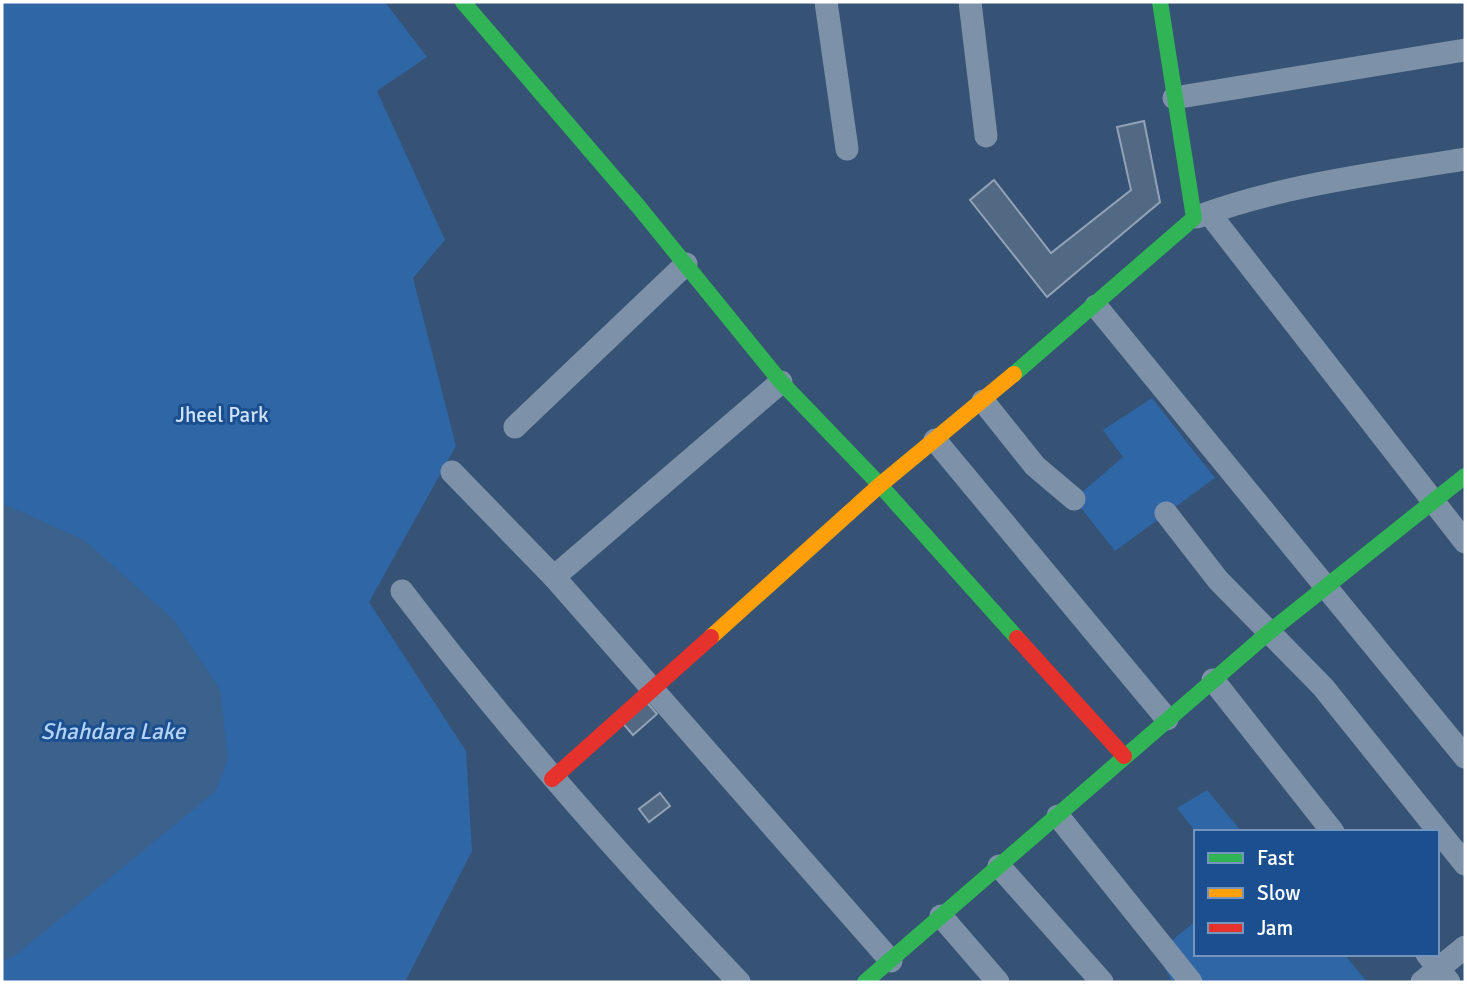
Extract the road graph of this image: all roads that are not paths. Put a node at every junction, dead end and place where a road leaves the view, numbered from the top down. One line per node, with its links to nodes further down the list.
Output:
1 (463, 2): 11 (street)
2 (825, 2): 8 (street)
3 (970, 2): 7 (street)
4 (1160, 2): 6 (street)
5 (1465, 50): 6 (street)
6 (1174, 98): 10 (street)
7 (986, 136)
8 (847, 149)
9 (1465, 159): 10 (street)
10 (1202, 216): 12 (street); 21 (street)
11 (686, 264): 13 (street); 15 (street)
12 (1096, 306): 14 (street); 25 (street)
13 (781, 382): 19 (street); 24 (street)
14 (983, 401): 16 (street); 20 (street)
15 (515, 427)
16 (936, 440): 19 (street); 30 (street)
17 (452, 472): 24 (street)
18 (1465, 476): 21 (street)
19 (880, 485): 29 (street); 31 (street)
20 (1074, 499)
21 (1432, 503): 23 (street); 25 (street)
22 (1167, 513): 27 (street)
23 (1465, 542)
24 (554, 577): 29 (street)
25 (1326, 589): 27 (street); 32 (street)
26 (402, 591): 33 (street)
27 (1268, 634): 28 (street); 36 (street)
28 (1213, 680): 30 (street); 35 (street)
29 (651, 687): 33 (street); 42 (street)
30 (1167, 719): 31 (street)
31 (1124, 756): 34 (street)
32 (1465, 757)
33 (551, 779): 44 (street)
34 (1058, 816): 39 (street); 48 (street)
35 (1332, 830)
36 (1438, 830)
37 (1439, 832): 38 (street)
38 (1465, 864)
39 (999, 866): 40 (street); 47 (street)
40 (942, 916): 42 (street); 46 (street)
41 (1465, 947): 43 (street)
42 (891, 961): 45 (street)
43 (1434, 972)
44 (740, 982)
45 (865, 982)
46 (998, 982)
47 (1102, 982)
48 (1191, 982)

